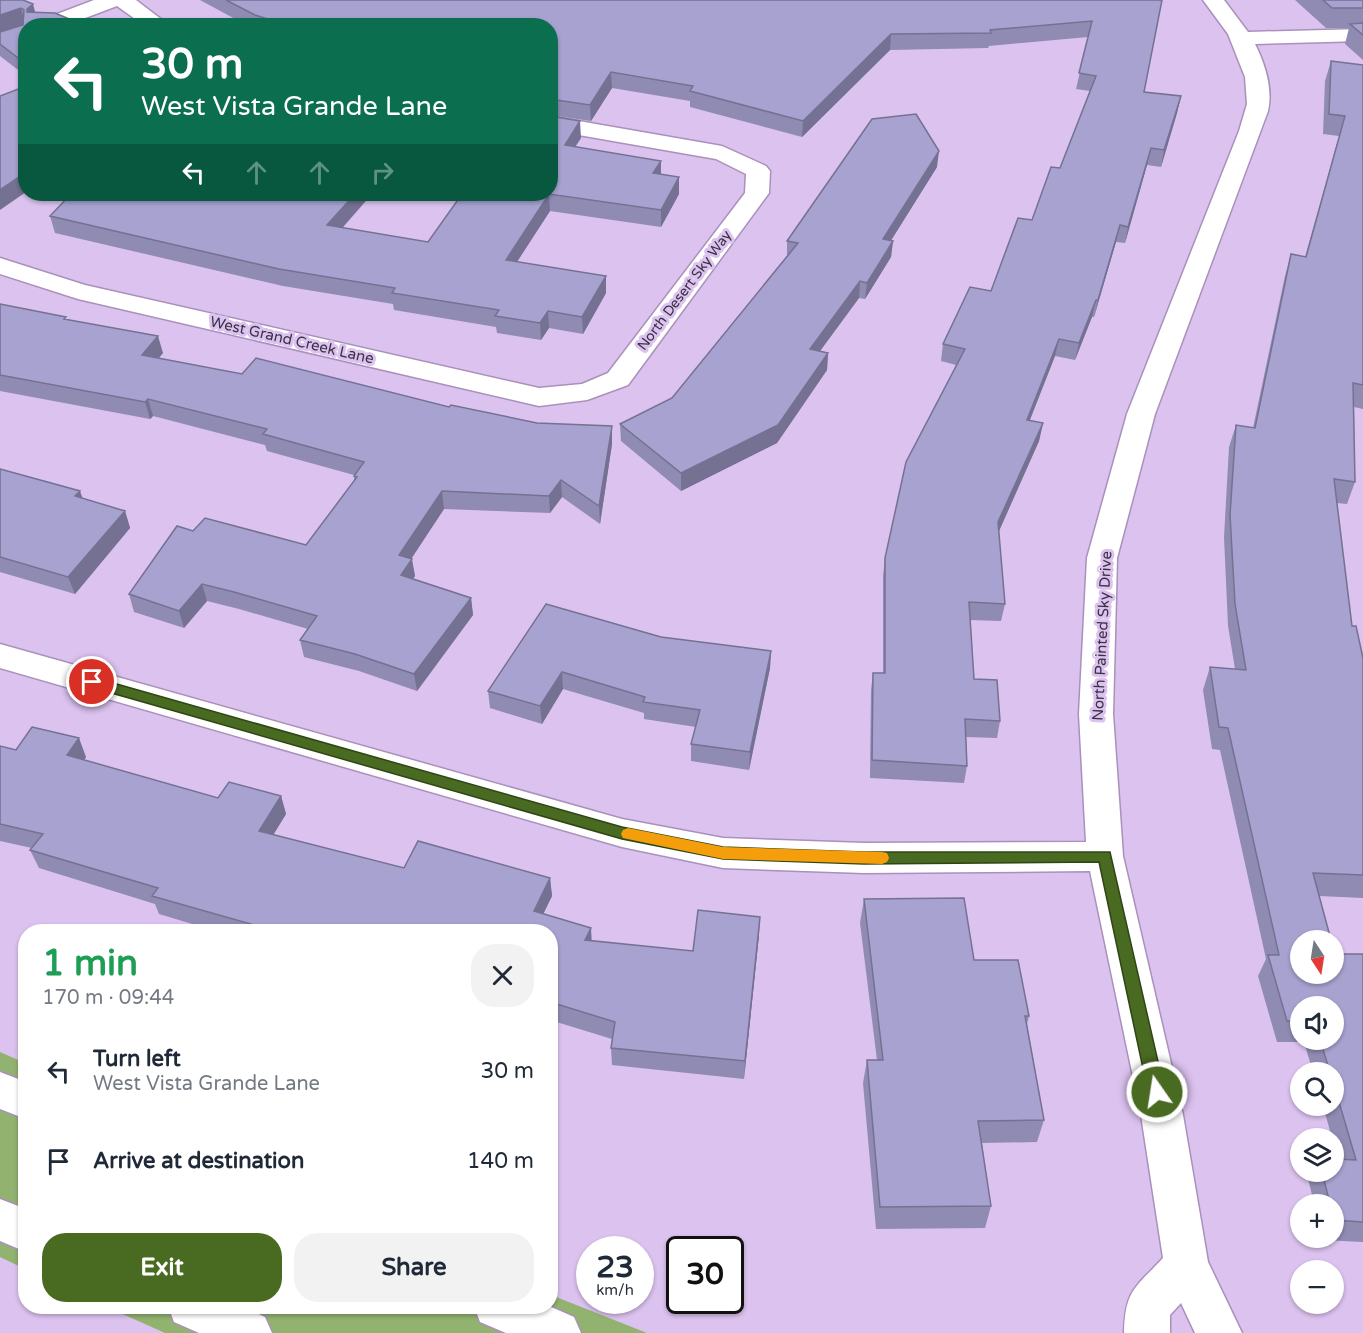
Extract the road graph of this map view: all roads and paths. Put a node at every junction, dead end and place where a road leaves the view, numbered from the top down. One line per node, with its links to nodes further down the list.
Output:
1 (113, 0): 4 (street)
2 (122, 0): 5 (street)
3 (1213, 0): 7 (street, North Painted Sky Drive)
4 (65, 18)
5 (148, 18)
6 (1363, 35): 7 (street)
7 (1244, 38): 12 (street, North Painted Sky Drive)
8 (558, 124): 10 (street, North Desert Sky Way)
9 (0, 266): 10 (street, West Grand Creek Lane)
10 (587, 392)
11 (0, 656): 12 (street)
12 (1105, 856): 17 (street, North Painted Sky Drive)
13 (0, 1090): 14 (street)
14 (18, 1098)
15 (0, 1219): 16 (street)
16 (18, 1227)
17 (1186, 1265): 22 (street); 23 (street, North Painted Sky Drive)
18 (207, 1314): 20 (street)
19 (514, 1314): 21 (street)
20 (249, 1333)
21 (558, 1333)
22 (1147, 1333)
23 (1219, 1333)

